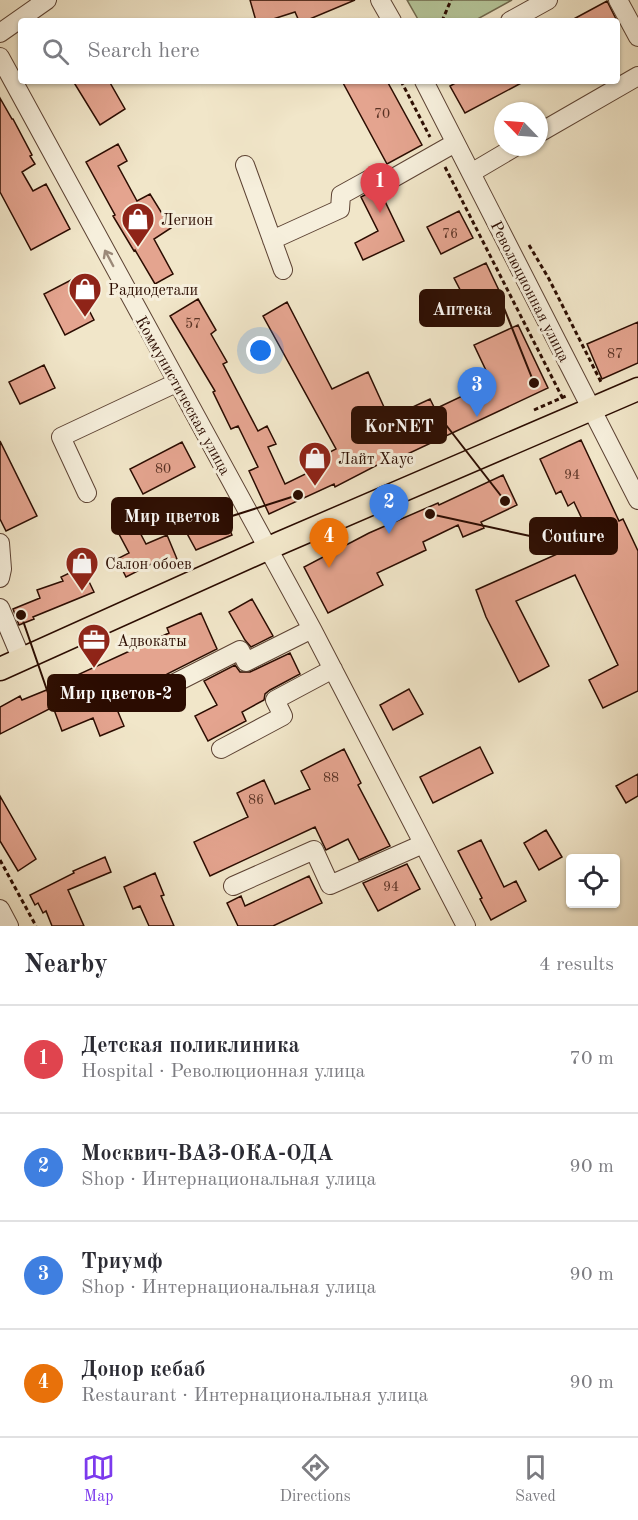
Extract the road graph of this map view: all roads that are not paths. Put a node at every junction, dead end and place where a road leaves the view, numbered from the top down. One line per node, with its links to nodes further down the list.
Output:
1 (47, 0): 5 (street)
2 (380, 0): 6 (street)
3 (548, 0): 7 (street)
4 (618, 0): 10 (street)
5 (21, 18)
6 (390, 18)
7 (515, 18)
8 (18, 20): 9 (street)
9 (0, 33)
10 (638, 37)
11 (0, 57): 21 (street, Коммунистическая улица, one-way to 11)
12 (638, 76): 14 (street)
13 (426, 84): 15 (street, Революционная улица)
14 (548, 128)
15 (455, 143): 18 (street, Революционная улица); 19 (street)
16 (500, 156): 18 (street)
17 (245, 165): 19 (street)
18 (471, 173): 23 (street, Революционная улица)
19 (272, 240): 20 (street)
20 (283, 270)
21 (176, 383): 24 (street); 27 (street, Коммунистическая улица)
22 (638, 389): 23 (main road)
23 (582, 414): 25 (street, Революционная улица); 27 (main road)
24 (87, 493)
25 (638, 500)
26 (0, 543): 28 (street)
27 (269, 549): 30 (street, Коммунистическая улица); 31 (main road)
28 (0, 578)
29 (0, 608): 31 (street)
30 (312, 628): 33 (street, Коммунистическая улица); 34 (street)
31 (22, 660): 32 (main road)
32 (0, 669)
33 (333, 669): 35 (street); 36 (street, Коммунистическая улица)
34 (173, 684)
35 (221, 749)
36 (423, 844): 37 (street); 40 (street, Коммунистическая улица)
37 (232, 886)
38 (0, 909): 39 (street)
39 (9, 926)
40 (466, 926)

